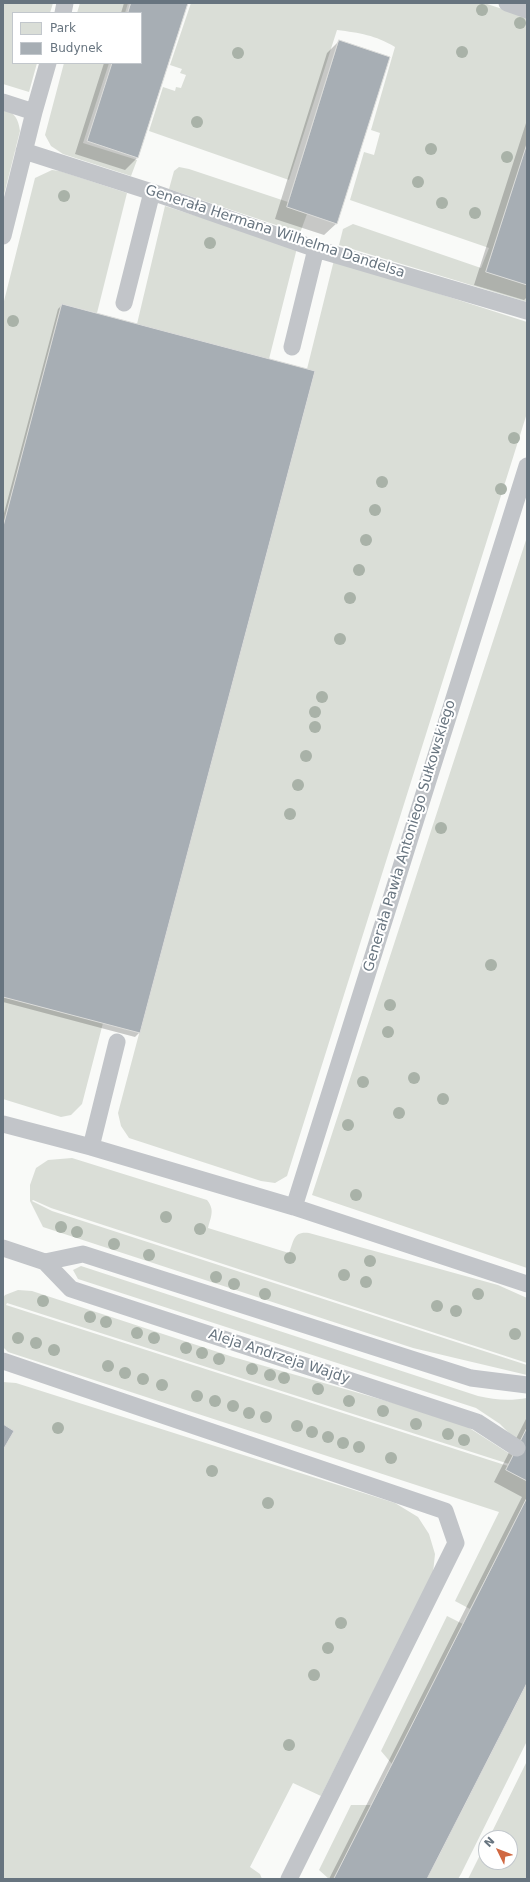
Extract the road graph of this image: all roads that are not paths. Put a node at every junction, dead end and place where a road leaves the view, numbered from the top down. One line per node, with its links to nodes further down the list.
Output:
1 (507, 3): 2 (lane)
2 (527, 10)
3 (48, 64): 5 (lane)
4 (3, 102): 5 (lane)
5 (34, 112): 6 (lane)
6 (24, 151): 7 (lane, Generała Hermana Wilhelma Dandelsa); 8 (lane)
7 (152, 192): 9 (lane, Generała Hermana Wilhelma Dandelsa); 10 (lane)
8 (3, 236)
9 (316, 249): 11 (lane, Generała Hermana Wilhelma Dandelsa); 12 (lane)
10 (124, 303)
11 (527, 311)
12 (292, 347)
13 (527, 466): 17 (lane, Generała Pawła Antoniego Sułkowskiego)
14 (117, 1042): 16 (lane)
15 (3, 1124): 16 (lane)
16 (91, 1147): 17 (lane)
17 (294, 1207): 20 (lane)
18 (3, 1248): 19 (lane, Aleja Andrzeja Wajdy)
19 (45, 1262): 22 (lane); 23 (lane, Aleja Andrzeja Wajdy)
20 (527, 1284)
21 (3, 1361): 24 (lane)
22 (527, 1385)
23 (517, 1448)
24 (290, 1879)

